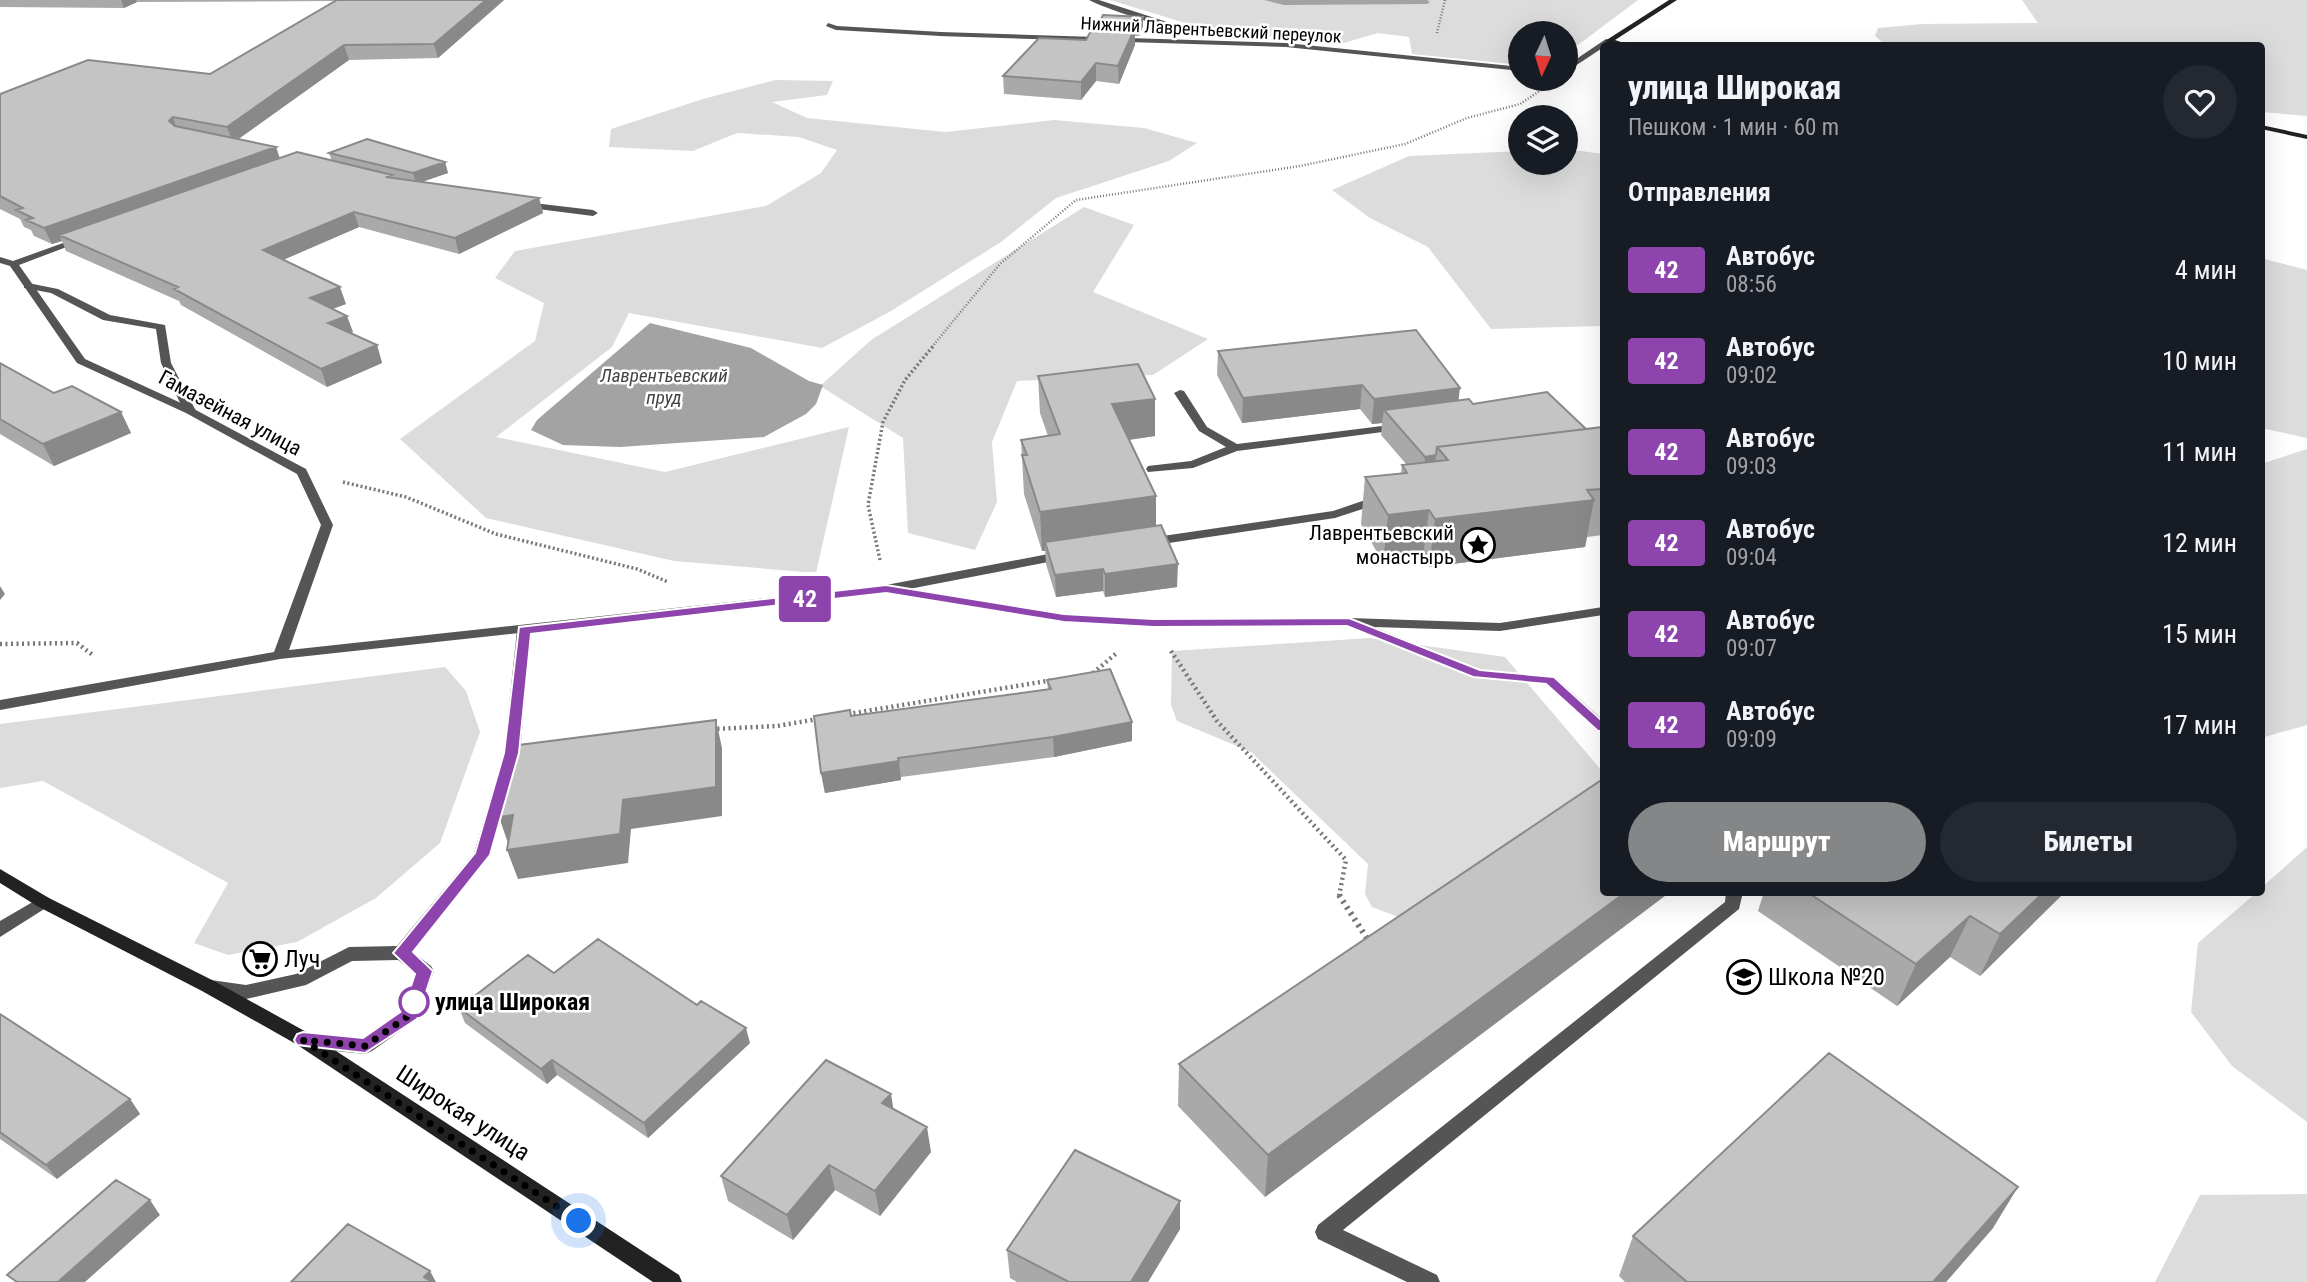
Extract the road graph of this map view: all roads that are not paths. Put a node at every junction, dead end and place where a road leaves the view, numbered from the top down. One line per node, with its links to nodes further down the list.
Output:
1 (1092, 0): 6 (street)
2 (1674, 0): 4 (street)
3 (828, 24): 6 (street, Нижний Лаврентьевский переулок)
4 (1609, 41): 5 (street)
5 (1613, 42)
6 (1286, 45): 9 (street, Нижний Лаврентьевский переулок)
7 (1600, 47): 8 (street)
8 (1578, 62)
9 (1508, 68)
10 (2265, 128): 11 (street)
11 (2307, 137)
12 (512, 203): 13 (street)
13 (593, 213)
14 (91, 236): 16 (street)
15 (0, 260): 16 (street)
16 (13, 264): 17 (street, Гамазейная улица)
17 (28, 286): 19 (street, Гамазейная улица); 19 (street)
18 (1180, 393): 21 (street)
19 (190, 411): 30 (street, Гамазейная улица)
20 (1412, 425): 21 (street)
21 (1235, 448): 22 (street)
22 (1152, 469)
23 (1393, 494): 24 (street)
24 (1131, 545)
25 (1077, 553): 26 (street)
26 (886, 589): 28 (street); 29 (street)
27 (1600, 611): 28 (street)
28 (1349, 622): 32 (street)
29 (524, 630): 30 (street); 37 (street)
30 (280, 655): 31 (street)
31 (0, 705)
32 (1600, 725)
33 (0, 875): 35 (street, Широкая улица)
34 (1734, 896): 41 (street)
35 (43, 902): 36 (street); 38 (street, Широкая улица)
36 (0, 930)
37 (402, 953): 38 (street); 39 (street)
38 (208, 986): 39 (street, Широкая улица)
39 (303, 1040): 40 (street, Широкая улица)
40 (671, 1282)
41 (1429, 1282)

